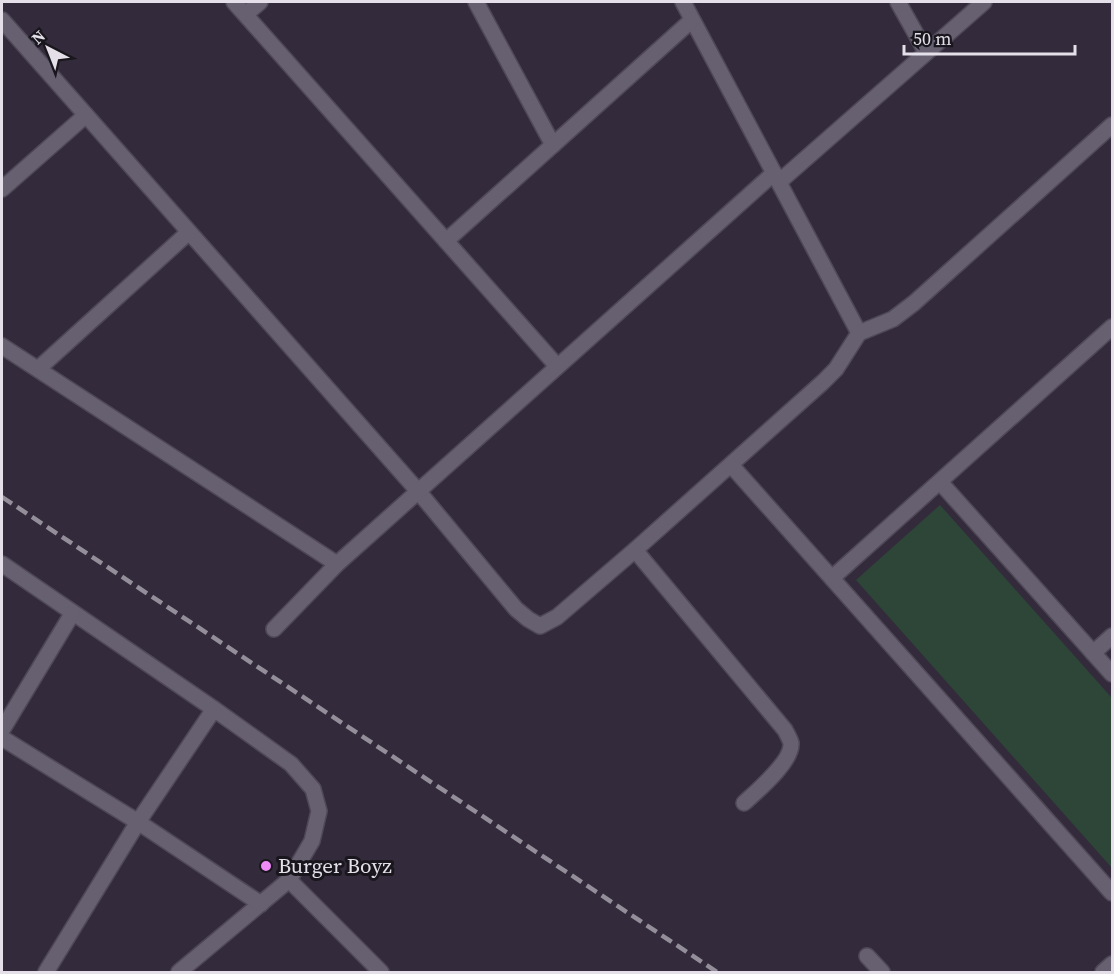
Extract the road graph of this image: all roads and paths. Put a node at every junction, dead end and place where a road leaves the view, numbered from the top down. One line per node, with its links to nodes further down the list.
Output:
1 (234, 2): 7 (street)
2 (260, 2): 7 (street)
3 (476, 2): 13 (street)
4 (683, 2): 9 (street)
5 (898, 2): 10 (street)
6 (984, 2): 10 (street)
7 (246, 14): 17 (street)
8 (2, 20): 11 (street)
9 (692, 20): 13 (street); 14 (street)
10 (926, 52): 14 (street)
11 (86, 115): 15 (street); 16 (street)
12 (1113, 125): 19 (street)
13 (553, 145): 17 (street)
14 (777, 177): 19 (street); 21 (street)
15 (2, 189)
16 (189, 231): 22 (street); 25 (street)
17 (446, 241): 21 (street)
18 (1113, 327): 24 (street)
19 (859, 333): 23 (street)
20 (2, 346): 22 (street)
21 (557, 366): 25 (street)
22 (38, 369): 28 (street)
23 (731, 465): 26 (street); 29 (street)
24 (940, 482): 29 (street); 33 (street)
25 (418, 491): 26 (street); 28 (street)
26 (635, 550): 38 (street)
27 (2, 564): 30 (street)
28 (337, 564): 31 (street)
29 (832, 578): 41 (street)
30 (72, 614): 35 (street); 36 (street)
31 (274, 629)
32 (1113, 636): 33 (street)
33 (1093, 652): 34 (street)
34 (1113, 674)
35 (214, 709): 39 (street); 40 (street)
36 (2, 730)
37 (2, 738): 39 (street)
38 (744, 803)
39 (138, 822): 42 (street); 45 (street)
40 (289, 880): 42 (street); 47 (street)
41 (1113, 893)
42 (261, 904): 46 (street)
43 (867, 956): 48 (street)
44 (1113, 964): 49 (street)
45 (46, 972)
46 (179, 972)
47 (381, 972)
48 (882, 972)
49 (1103, 972)

